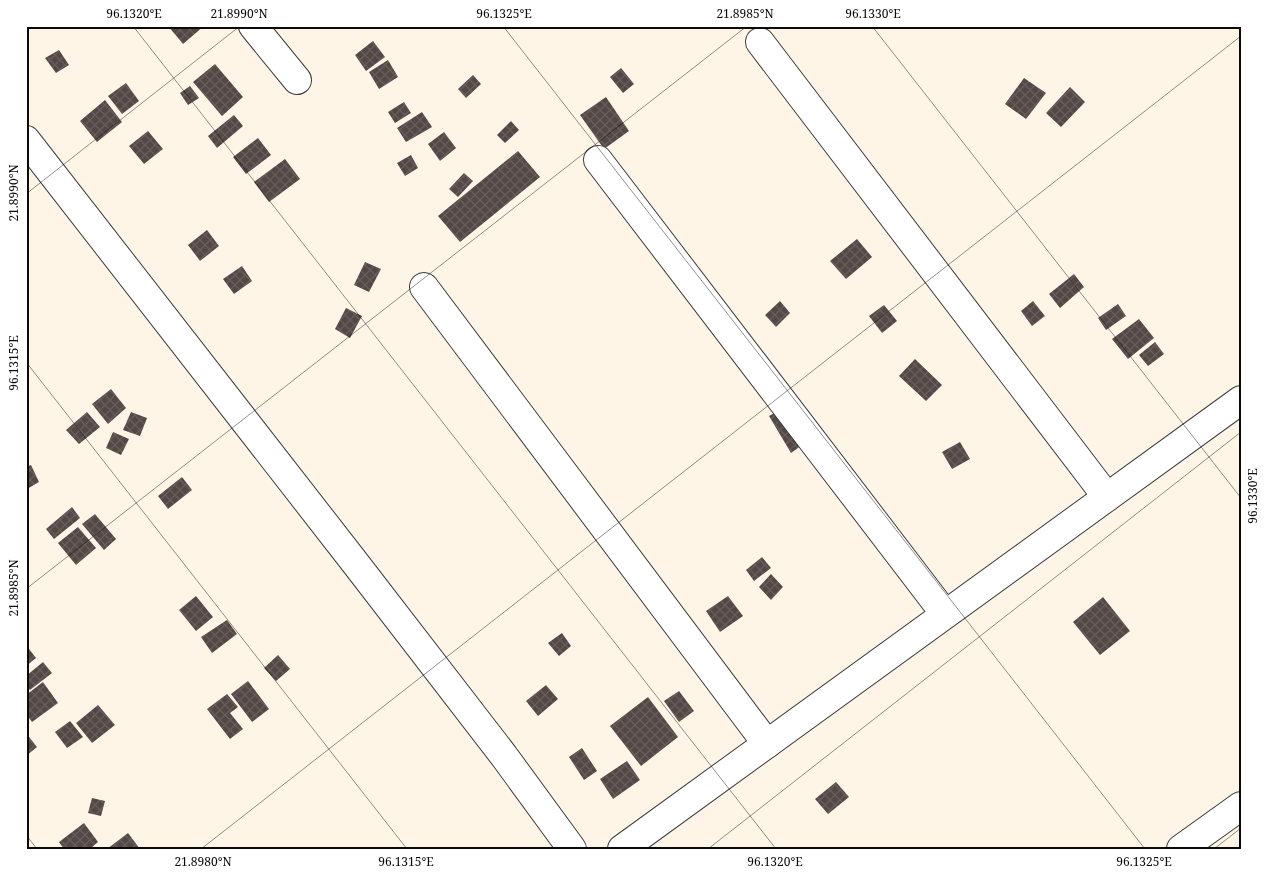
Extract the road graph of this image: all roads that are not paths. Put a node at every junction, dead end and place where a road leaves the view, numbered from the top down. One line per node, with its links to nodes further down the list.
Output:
1 (253, 26): 3 (street)
2 (760, 42): 8 (street)
3 (296, 80)
4 (26, 140): 13 (street)
5 (598, 160): 9 (street)
6 (424, 287): 10 (street)
7 (1241, 400): 8 (street)
8 (1107, 497): 9 (street)
9 (945, 614): 10 (street)
10 (767, 744): 14 (street)
11 (1241, 806): 12 (street)
12 (1189, 847)
13 (572, 849)
14 (622, 849)

